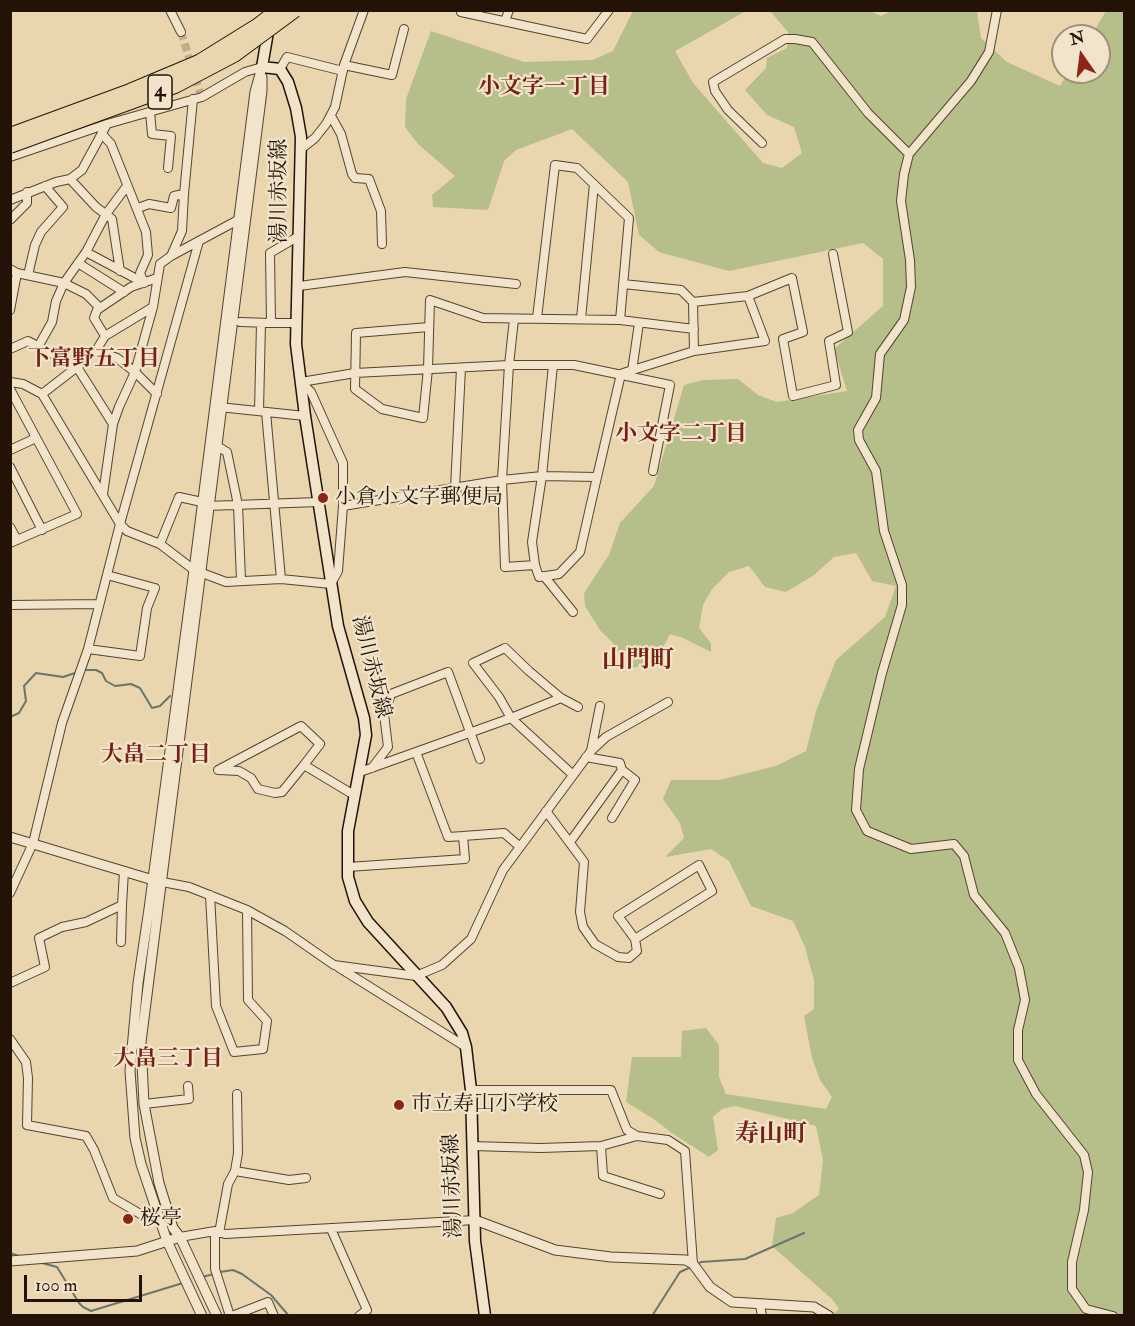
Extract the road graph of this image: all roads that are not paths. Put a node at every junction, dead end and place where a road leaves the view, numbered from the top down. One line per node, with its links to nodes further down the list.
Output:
1 (170, 10): 12 (street)
2 (272, 10): 13 (main road)
3 (278, 10): 21 (highway, 4, bridge)
4 (295, 10): 23 (highway, 4, bridge)
5 (364, 10): 14 (street)
6 (461, 10): 10 (street)
7 (509, 10): 10 (street)
8 (609, 10): 10 (street)
9 (997, 10): 25 (street)
10 (505, 21)
11 (404, 30): 14 (street)
12 (181, 32)
13 (262, 68): 15 (main road); 16 (street); 38 (street); 91 (street)
14 (343, 68): 15 (street); 18 (street)
15 (280, 69): 24 (main road, 湯川赤坂線)
16 (193, 99): 17 (street); 33 (street)
17 (150, 112): 19 (street); 27 (street)
18 (331, 116): 24 (street); 41 (street)
19 (107, 124): 20 (street); 26 (street)
20 (102, 134): 28 (street); 31 (street)
21 (10, 135)
22 (762, 142): 25 (street)
23 (10, 146)
24 (301, 150): 39 (main road, 湯川赤坂線)
25 (909, 154): 189 (street)
26 (10, 157)
27 (168, 168)
28 (70, 179): 30 (street); 36 (street)
29 (594, 184): 53 (street); 61 (street); 63 (street)
30 (45, 186): 32 (street); 48 (street)
31 (127, 186): 35 (street); 36 (street)
32 (27, 192): 34 (street); 37 (street)
33 (184, 194): 35 (street); 44 (street)
34 (10, 200)
35 (138, 208): 51 (street)
36 (106, 214): 42 (street); 47 (street)
37 (10, 220)
38 (238, 220): 40 (street); 91 (street)
39 (299, 236): 54 (main road, 湯川赤坂線); 67 (street)
40 (199, 241): 44 (street); 90 (street)
41 (382, 244)
42 (86, 252): 45 (street); 47 (street)
43 (833, 254): 56 (street)
44 (171, 256): 49 (street)
45 (78, 263): 50 (street); 55 (street)
46 (14, 271): 48 (street); 60 (street)
47 (120, 271): 51 (street)
48 (28, 275): 50 (street)
49 (157, 278): 51 (street); 58 (street)
50 (64, 283): 59 (street); 73 (street)
51 (144, 283): 55 (street)
52 (516, 284): 54 (street)
53 (623, 284): 57 (street); 64 (street)
54 (299, 286): 68 (main road, 湯川赤坂線)
55 (124, 292): 59 (street)
56 (748, 296): 57 (street); 75 (street)
57 (693, 302): 71 (street)
58 (153, 307): 72 (street); 83 (street)
59 (100, 308): 72 (street)
60 (10, 310)
61 (537, 318): 62 (street); 63 (street)
62 (514, 319): 70 (street); 77 (street)
63 (581, 319): 64 (street)
64 (620, 320): 69 (street)
65 (240, 322): 66 (street)
66 (261, 323): 67 (street); 92 (street)
67 (271, 323): 68 (street)
68 (297, 323): 87 (main road, 湯川赤坂線)
69 (639, 323): 71 (street); 82 (street)
70 (429, 327): 81 (street); 84 (street)
71 (694, 329): 75 (street)
72 (105, 336): 76 (street)
73 (38, 347): 74 (street); 79 (street)
74 (10, 349)
75 (694, 351): 82 (street)
76 (94, 352): 79 (street); 83 (street)
77 (509, 365): 78 (street); 80 (street); 102 (street)
78 (553, 365): 85 (street); 100 (street)
79 (77, 367): 89 (street); 94 (street)
80 (461, 368): 81 (street); 103 (street)
81 (428, 369): 84 (street); 84 (street)
82 (632, 370): 85 (street)
83 (135, 372): 90 (street); 94 (street)
84 (355, 373): 87 (street)
85 (621, 374): 99 (street); 101 (street)
86 (10, 382): 89 (street)
87 (301, 382): 93 (main road, 湯川赤坂線); 109 (street)
88 (10, 389): 95 (street)
89 (42, 394): 104 (street)
90 (157, 394): 110 (street)
91 (218, 406): 92 (street); 96 (street); 107 (street)
92 (262, 412): 93 (street); 106 (street)
93 (305, 416): 105 (main road, 湯川赤坂線)
94 (113, 424): 104 (street)
95 (36, 438): 97 (street); 112 (street)
96 (217, 446): 107 (street); 108 (street)
97 (10, 450)
98 (10, 467): 112 (street)
99 (653, 471)
100 (542, 476): 101 (street); 102 (street); 115 (street)
101 (597, 477): 118 (street)
102 (502, 480): 103 (street); 115 (street)
103 (455, 488): 109 (street)
104 (103, 494): 110 (street)
105 (319, 502): 106 (street); 121 (main road, 湯川赤坂線)
106 (274, 503): 108 (street); 119 (street)
107 (204, 504): 108 (street); 114 (street); 116 (street)
108 (238, 505): 120 (street)
109 (343, 506): 121 (street)
110 (120, 524): 114 (street); 117 (street)
111 (10, 527): 113 (street)
112 (42, 530): 113 (street)
113 (14, 542)
114 (160, 544): 116 (street)
115 (535, 565): 118 (street)
116 (197, 571): 120 (street); 150 (street)
117 (107, 575): 122 (street); 125 (street)
118 (544, 576): 124 (street)
119 (281, 579): 120 (street); 121 (street)
120 (241, 580)
121 (331, 584): 138 (main road, 湯川赤坂線)
122 (99, 604): 123 (street); 125 (street)
123 (10, 605)
124 (573, 612)
125 (88, 649): 146 (street)
126 (561, 698): 129 (street); 130 (street); 130 (street)
127 (668, 702): 133 (street)
128 (600, 706): 133 (street)
129 (579, 707)
130 (511, 718): 131 (street); 139 (street)
131 (470, 733): 132 (street); 134 (street); 136 (street)
132 (416, 752): 136 (street); 143 (street)
133 (588, 754): 137 (street); 139 (street)
134 (480, 759)
135 (304, 765): 135 (street); 140 (street)
136 (372, 768): 138 (street)
137 (622, 770): 142 (street); 145 (street)
138 (360, 772): 140 (main road, 湯川赤坂線)
139 (572, 774): 141 (street)
140 (354, 795): 148 (main road, 湯川赤坂線)
141 (546, 811): 145 (street); 147 (street)
142 (612, 818)
143 (463, 836): 147 (street); 148 (street)
144 (10, 837): 146 (street)
145 (570, 842): 155 (street)
146 (33, 843): 149 (street); 151 (street)
147 (520, 846): 158 (street)
148 (348, 867): 158 (main road, 湯川赤坂線)
149 (124, 871): 150 (street); 153 (street)
150 (157, 881): 152 (street); 165 (street); 172 (street)
151 (10, 893)
152 (210, 895): 154 (street); 154 (street)
153 (122, 905): 156 (street); 159 (street)
154 (246, 910): 157 (street)
155 (635, 939): 155 (street)
156 (122, 942)
157 (334, 965): 158 (street); 161 (street)
158 (416, 976): 161 (main road, 湯川赤坂線)
159 (10, 983)
160 (10, 1039): 172 (street)
161 (466, 1047): 163 (main road, 湯川赤坂線)
162 (188, 1086): 165 (street)
163 (471, 1090): 166 (street); 167 (main road, 湯川赤坂線)
164 (237, 1094): 169 (street)
165 (144, 1104): 176 (street)
166 (637, 1136): 168 (street); 179 (street)
167 (472, 1146): 168 (street); 173 (main road, 湯川赤坂線)
168 (601, 1146): 171 (street)
169 (235, 1172): 170 (street); 175 (street)
170 (306, 1178)
171 (660, 1194)
172 (159, 1219): 177 (street)
173 (475, 1220): 174 (street); 179 (street); 186 (main road, 湯川赤坂線)
174 (331, 1228): 175 (street); 185 (street)
175 (217, 1232): 176 (street); 183 (street)
176 (180, 1237): 177 (street); 182 (street)
177 (167, 1241): 178 (street); 181 (street)
178 (13, 1261)
179 (694, 1266): 180 (street)
180 (760, 1305): 187 (street); 188 (street)
181 (202, 1316)
182 (217, 1316)
183 (231, 1316): 184 (street)
184 (274, 1316)
185 (359, 1316)
186 (484, 1316)
187 (762, 1316)
188 (829, 1316)
189 (1113, 1316)

